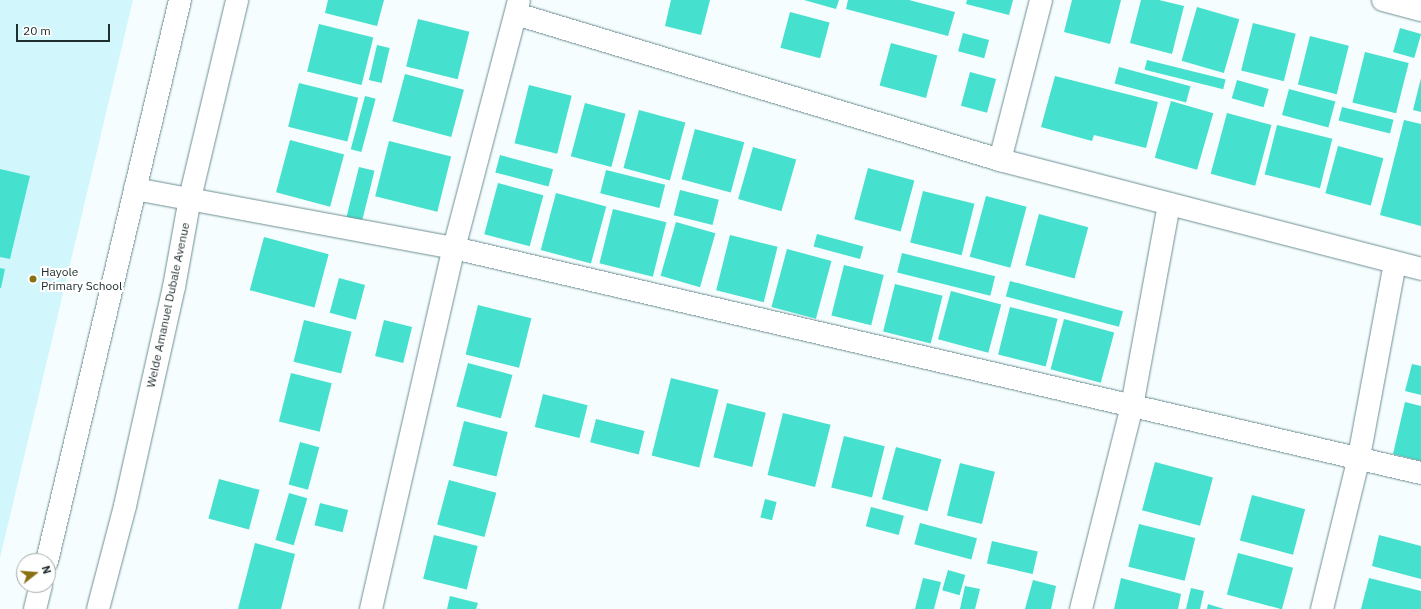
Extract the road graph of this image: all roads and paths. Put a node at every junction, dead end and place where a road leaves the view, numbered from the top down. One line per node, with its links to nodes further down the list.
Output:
1 (180, 0): 8 (street)
2 (237, 0): 9 (street, Welde Amanuel Dubale Avenue)
3 (1041, 0): 7 (street)
4 (1386, 0): 6 (street)
5 (517, 7): 7 (street); 11 (street)
6 (1421, 10)
7 (1000, 160): 10 (street)
8 (135, 188): 9 (street); 17 (street)
9 (190, 198): 11 (street); 20 (street, Welde Amanuel Dubale Avenue)
10 (1169, 204): 12 (street); 14 (street)
11 (454, 248): 14 (street); 21 (street)
12 (1395, 263): 13 (street); 15 (street)
13 (1421, 269)
14 (1132, 406): 15 (street); 22 (street)
15 (1359, 457): 16 (street); 23 (street)
16 (1421, 473)
17 (49, 553)
18 (39, 593): 19 (street)
19 (35, 609)
20 (98, 609)
21 (371, 609)
22 (1081, 609)
23 (1322, 609)

